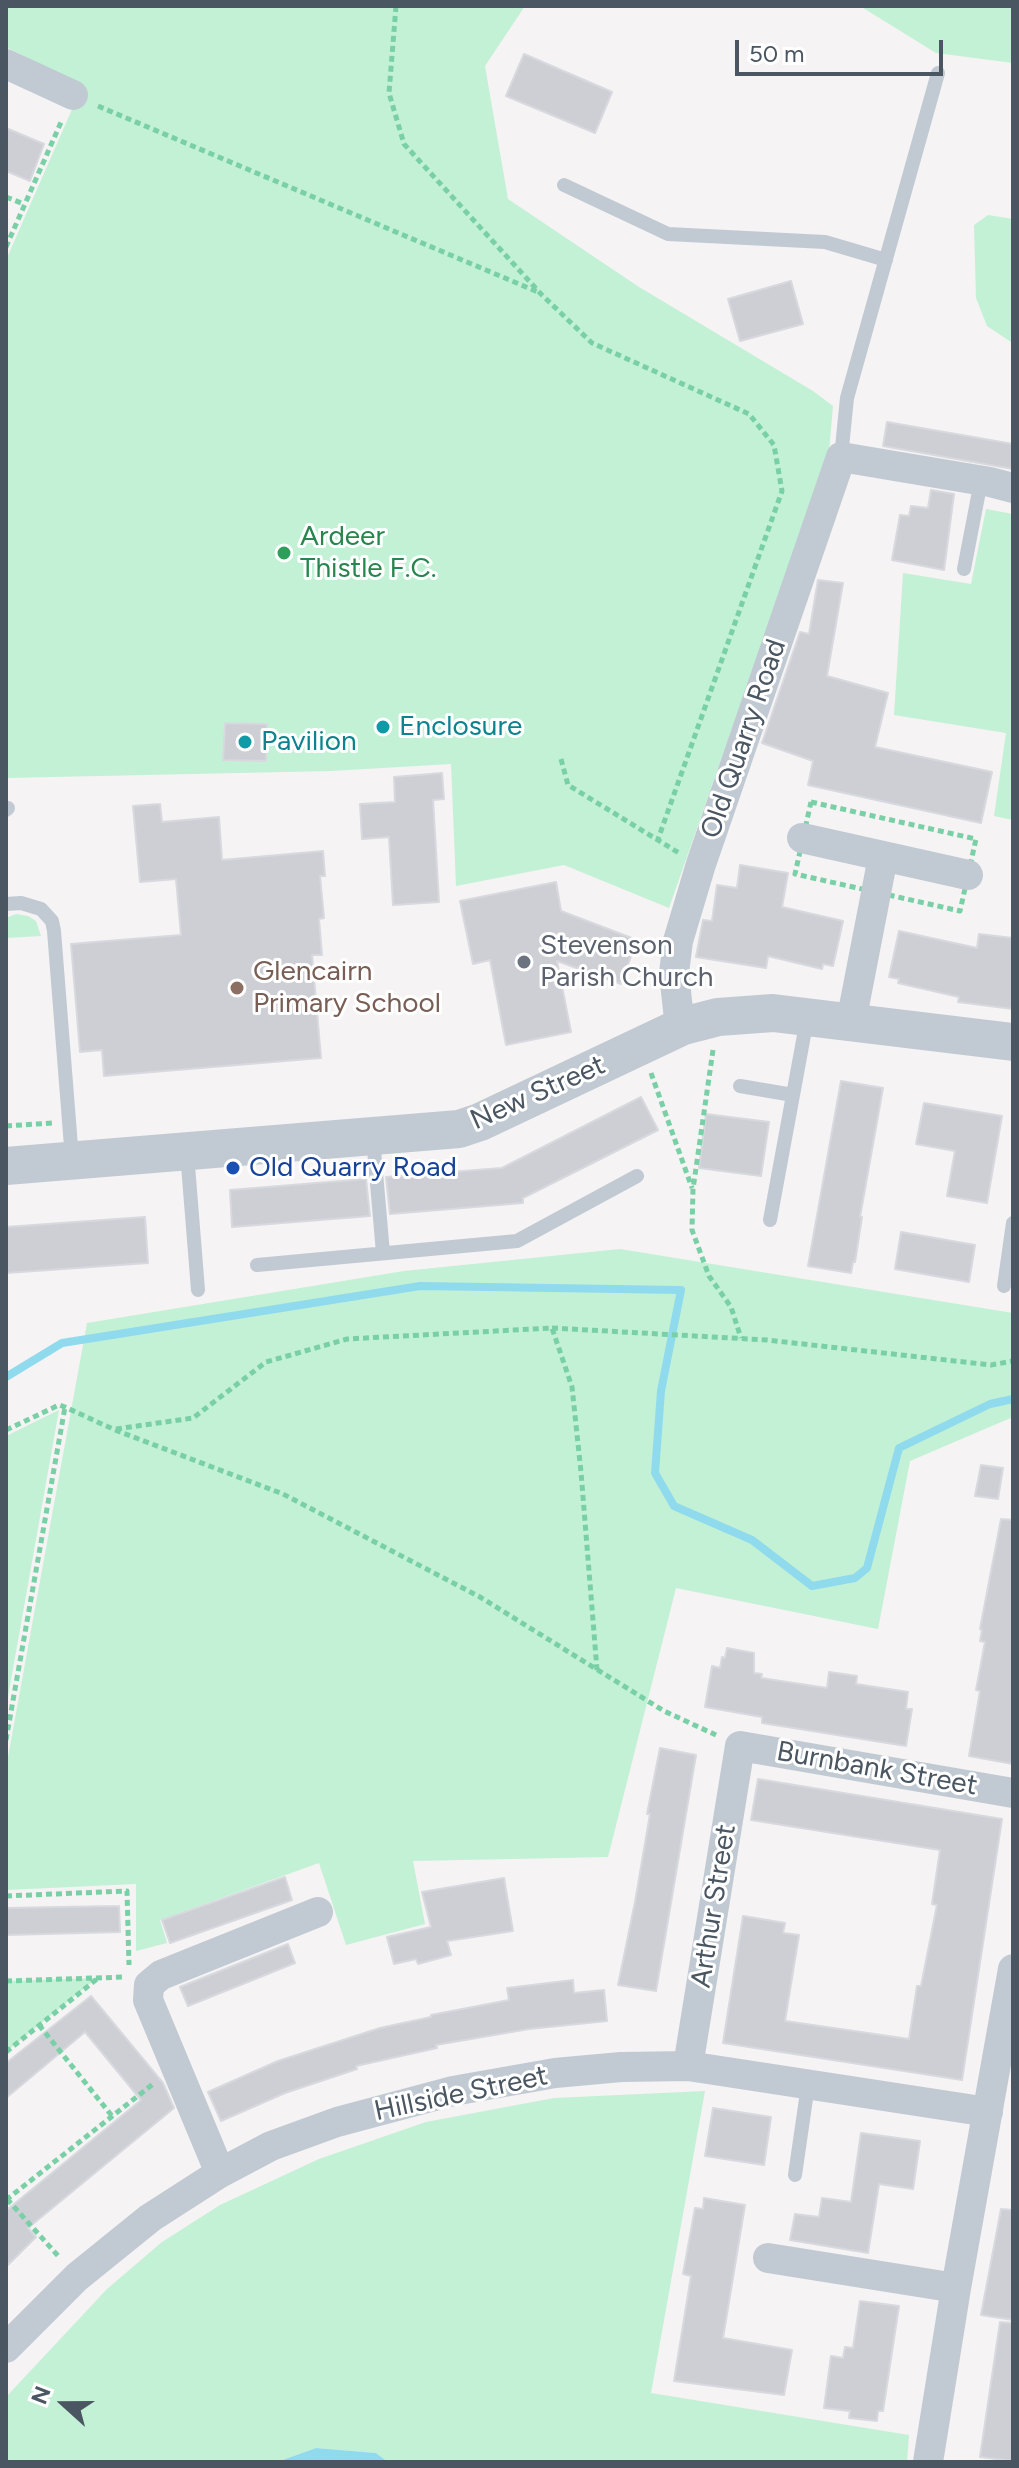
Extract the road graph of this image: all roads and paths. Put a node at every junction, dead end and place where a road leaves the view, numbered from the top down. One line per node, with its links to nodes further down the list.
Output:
1 (396, 6): 10 (path)
2 (6, 64): 4 (street)
3 (938, 73): 9 (lane)
4 (73, 95): 7 (path); 10 (path)
5 (564, 185): 9 (lane)
6 (6, 197): 7 (path)
7 (24, 204): 8 (path)
8 (6, 247)
9 (886, 260): 11 (lane)
10 (541, 294): 17 (path)
11 (841, 457): 12 (street); 19 (street, Old Quarry Road)
12 (981, 481): 13 (street); 14 (lane)
13 (1013, 488)
14 (964, 569)
15 (561, 759): 17 (path)
16 (802, 838): 18 (street)
17 (657, 842): 19 (path)
18 (883, 857): 20 (street); 24 (street)
19 (701, 864): 23 (street, Old Quarry Road)
20 (968, 875)
21 (6, 904): 29 (lane)
22 (808, 1016): 23 (street, New Street); 24 (street, New Street); 28 (lane)
23 (701, 1022): 26 (street, New Street); 36 (path)
24 (851, 1022): 25 (street, New Street)
25 (1013, 1042)
26 (642, 1046): 31 (street, New Street); 36 (path)
27 (740, 1086): 28 (lane)
28 (793, 1095): 37 (lane)
29 (69, 1122): 30 (path); 33 (lane)
30 (6, 1126)
31 (373, 1137): 32 (street, New Street); 39 (lane)
32 (187, 1153): 33 (street, New Street); 42 (lane)
33 (72, 1161): 34 (street, New Street)
34 (6, 1166)
35 (637, 1176): 39 (lane)
36 (693, 1189): 44 (path)
37 (770, 1220)
38 (1013, 1223): 41 (lane)
39 (383, 1253): 40 (lane)
40 (257, 1265)
41 (1004, 1286)
42 (198, 1290)
43 (552, 1328): 44 (path); 48 (path); 49 (path)
44 (741, 1338): 45 (path)
45 (1013, 1361)
46 (65, 1407): 47 (path); 48 (path); 50 (path)
47 (6, 1430)
48 (115, 1430): 49 (path)
49 (597, 1670): 51 (path)
50 (6, 1740)
51 (740, 1746): 52 (street, Burnbank Street); 61 (street, Arthur Street)
52 (1013, 1793)
53 (6, 1896): 56 (path)
54 (318, 1912): 60 (street)
55 (1013, 1969): 63 (street)
56 (97, 1978): 57 (path); 58 (path)
57 (6, 1981)
58 (39, 2025): 59 (path); 64 (path)
59 (6, 2052)
60 (177, 2065): 64 (path); 65 (street)
61 (688, 2066): 62 (street, Hillside Street); 65 (street, Hillside Street)
62 (808, 2085): 63 (street, Hillside Street); 66 (lane)
63 (988, 2112): 70 (street)
64 (112, 2116): 67 (path)
65 (220, 2173): 69 (street, Hillside Street)
66 (795, 2175)
67 (6, 2199): 69 (path)
68 (768, 2258): 70 (street)
69 (77, 2277): 71 (street, Hillside Street)
70 (956, 2288): 72 (street)
71 (6, 2348)
72 (928, 2462)

